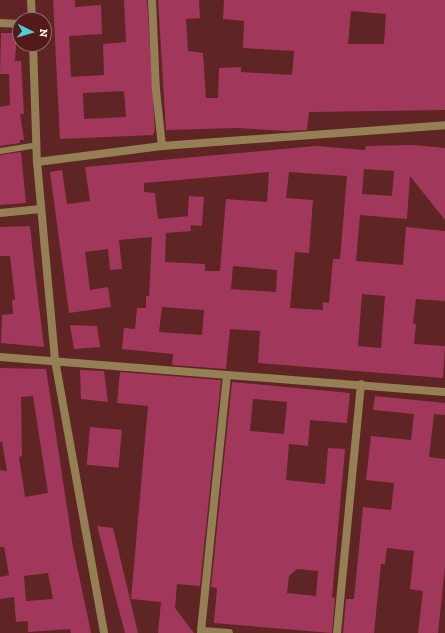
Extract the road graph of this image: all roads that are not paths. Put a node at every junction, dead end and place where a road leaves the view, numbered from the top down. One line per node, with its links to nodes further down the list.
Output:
1 (31, 0): 3 (street)
2 (152, 0): 9 (street)
3 (32, 12)
4 (0, 23): 5 (street)
5 (12, 24)
6 (33, 52): 8 (street)
7 (445, 125): 9 (street)
8 (36, 145): 10 (lane); 11 (street)
9 (162, 146): 11 (street)
10 (0, 151)
11 (37, 162): 12 (street)
12 (41, 209): 13 (street); 15 (street)
13 (0, 213)
14 (0, 357): 15 (street)
15 (56, 360): 16 (street); 19 (street)
16 (227, 375): 17 (street); 20 (street)
17 (361, 384): 18 (street); 21 (street)
18 (445, 392)
19 (104, 633)
20 (229, 633)
21 (337, 633)

